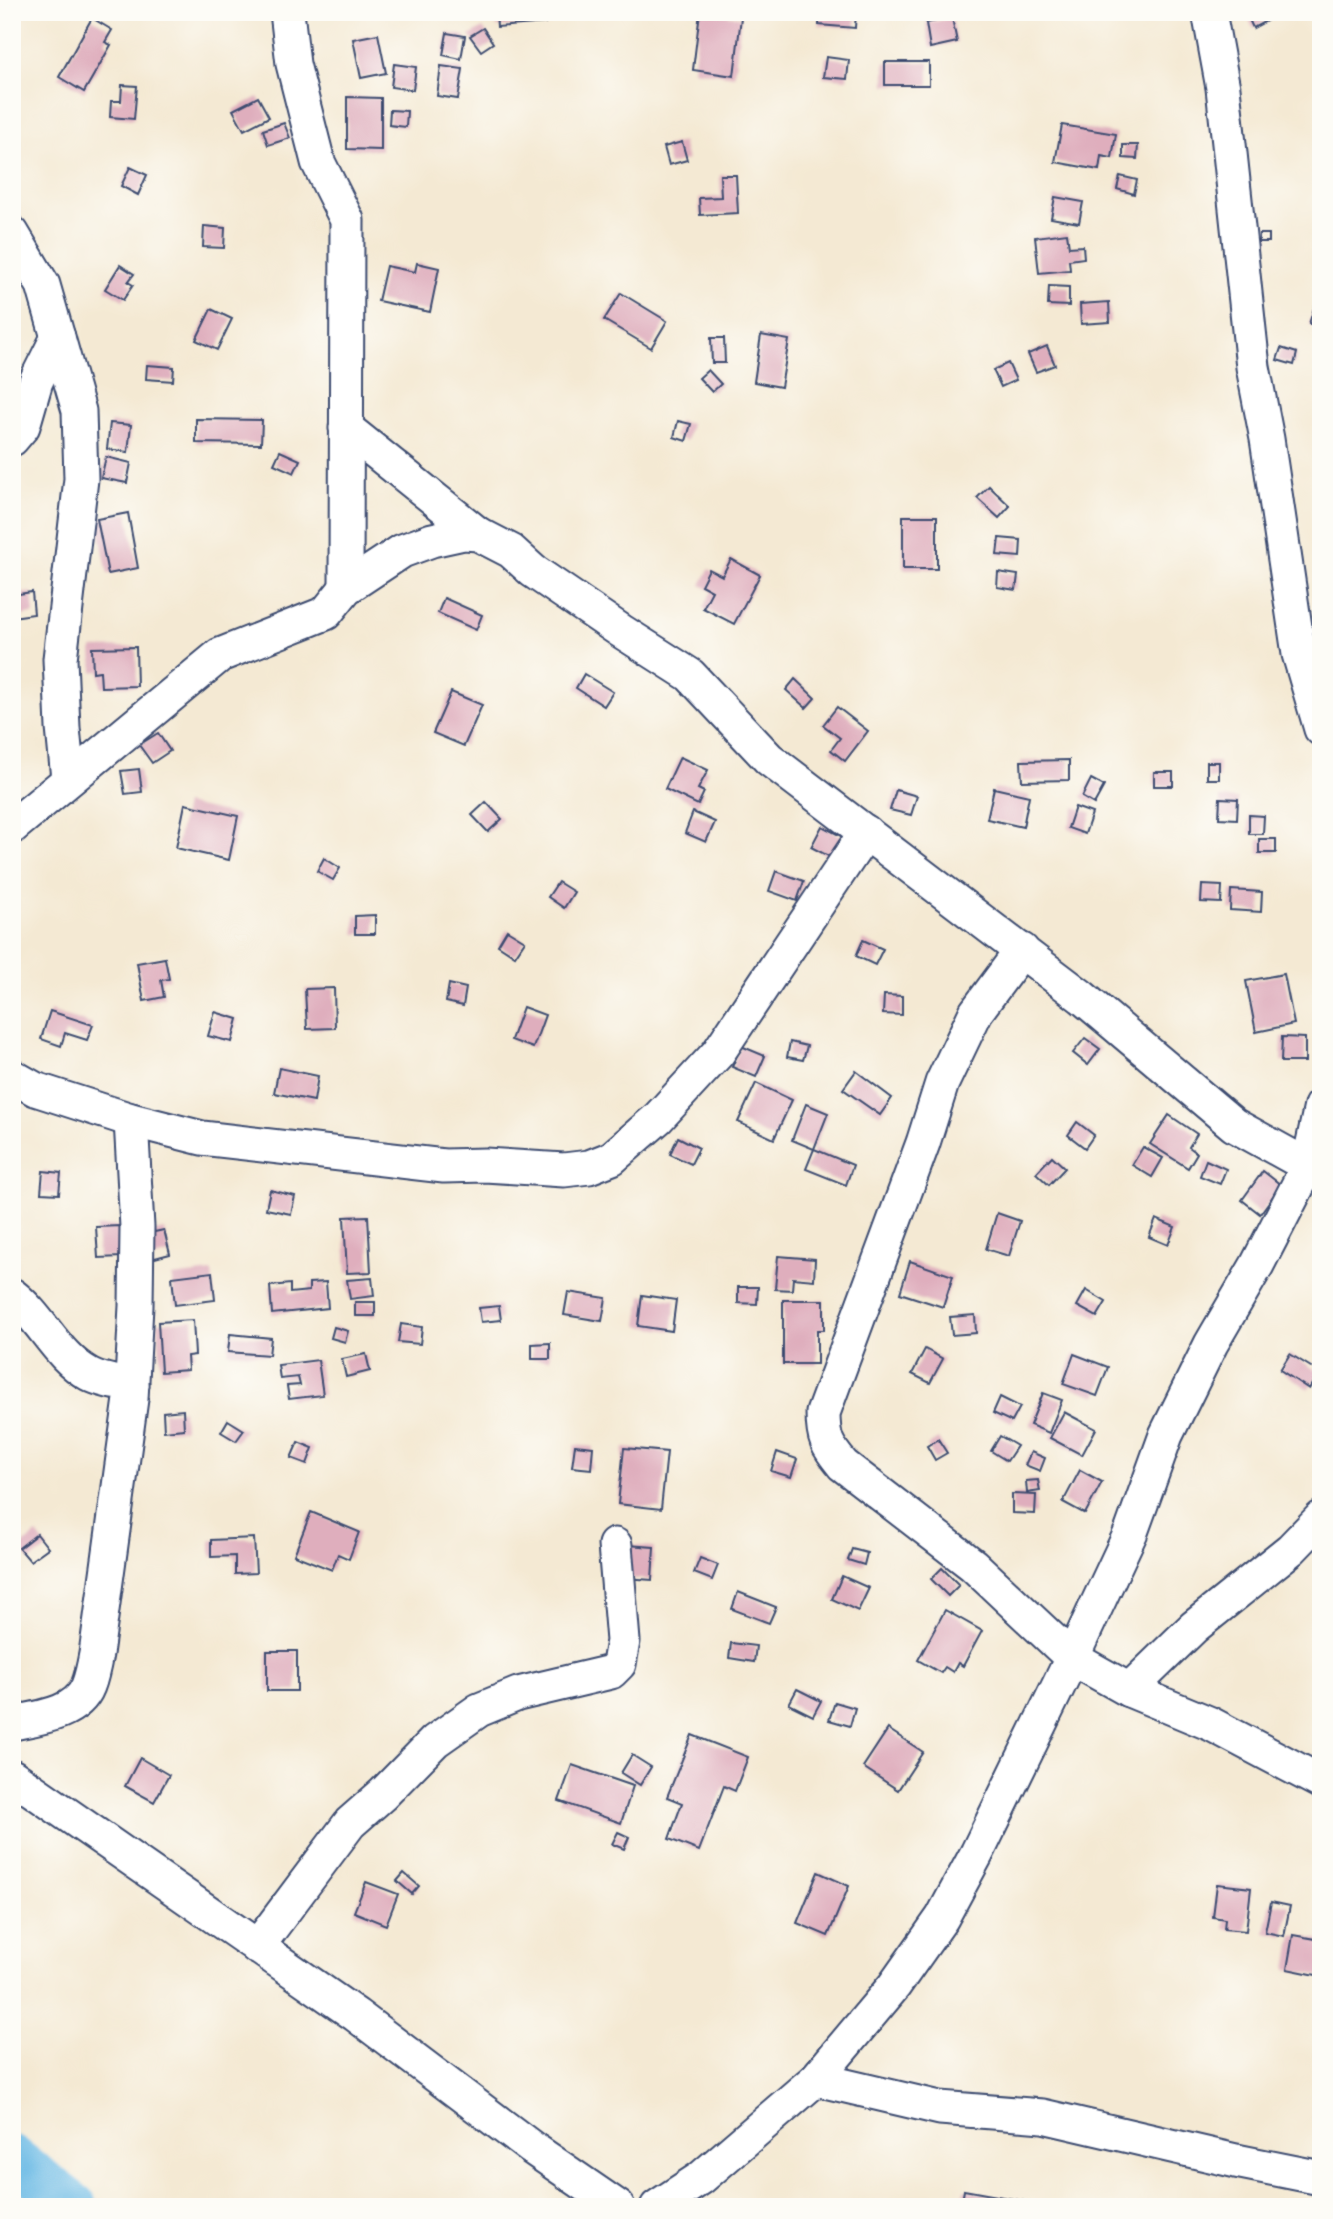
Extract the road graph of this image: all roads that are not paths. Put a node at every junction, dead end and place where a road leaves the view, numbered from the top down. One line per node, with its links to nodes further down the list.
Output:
1 (287, 12): 5 (street)
2 (1209, 12): 9 (street)
3 (12, 233): 4 (street)
4 (58, 337): 6 (street); 10 (street)
5 (346, 428): 7 (street); 8 (street)
6 (12, 439)
7 (478, 534): 8 (street); 12 (street)
8 (346, 588): 10 (street)
9 (1321, 729)
10 (68, 779): 11 (street)
11 (12, 827)
12 (866, 832): 13 (street); 16 (street)
13 (1022, 950): 17 (street); 22 (street)
14 (12, 1076): 16 (street)
15 (1321, 1106): 17 (street)
16 (131, 1120): 19 (street)
17 (1314, 1169): 22 (street)
18 (12, 1295): 19 (street)
19 (132, 1385): 24 (street)
20 (1321, 1518): 23 (street)
21 (615, 1545): 27 (street)
22 (1072, 1658): 23 (street); 28 (street)
23 (1129, 1690): 26 (street)
24 (12, 1723)
25 (12, 1776): 27 (street)
26 (1321, 1782)
27 (257, 1947): 30 (street)
28 (816, 2079): 29 (street); 31 (street)
29 (1321, 2178)
30 (618, 2207)
31 (657, 2207)

